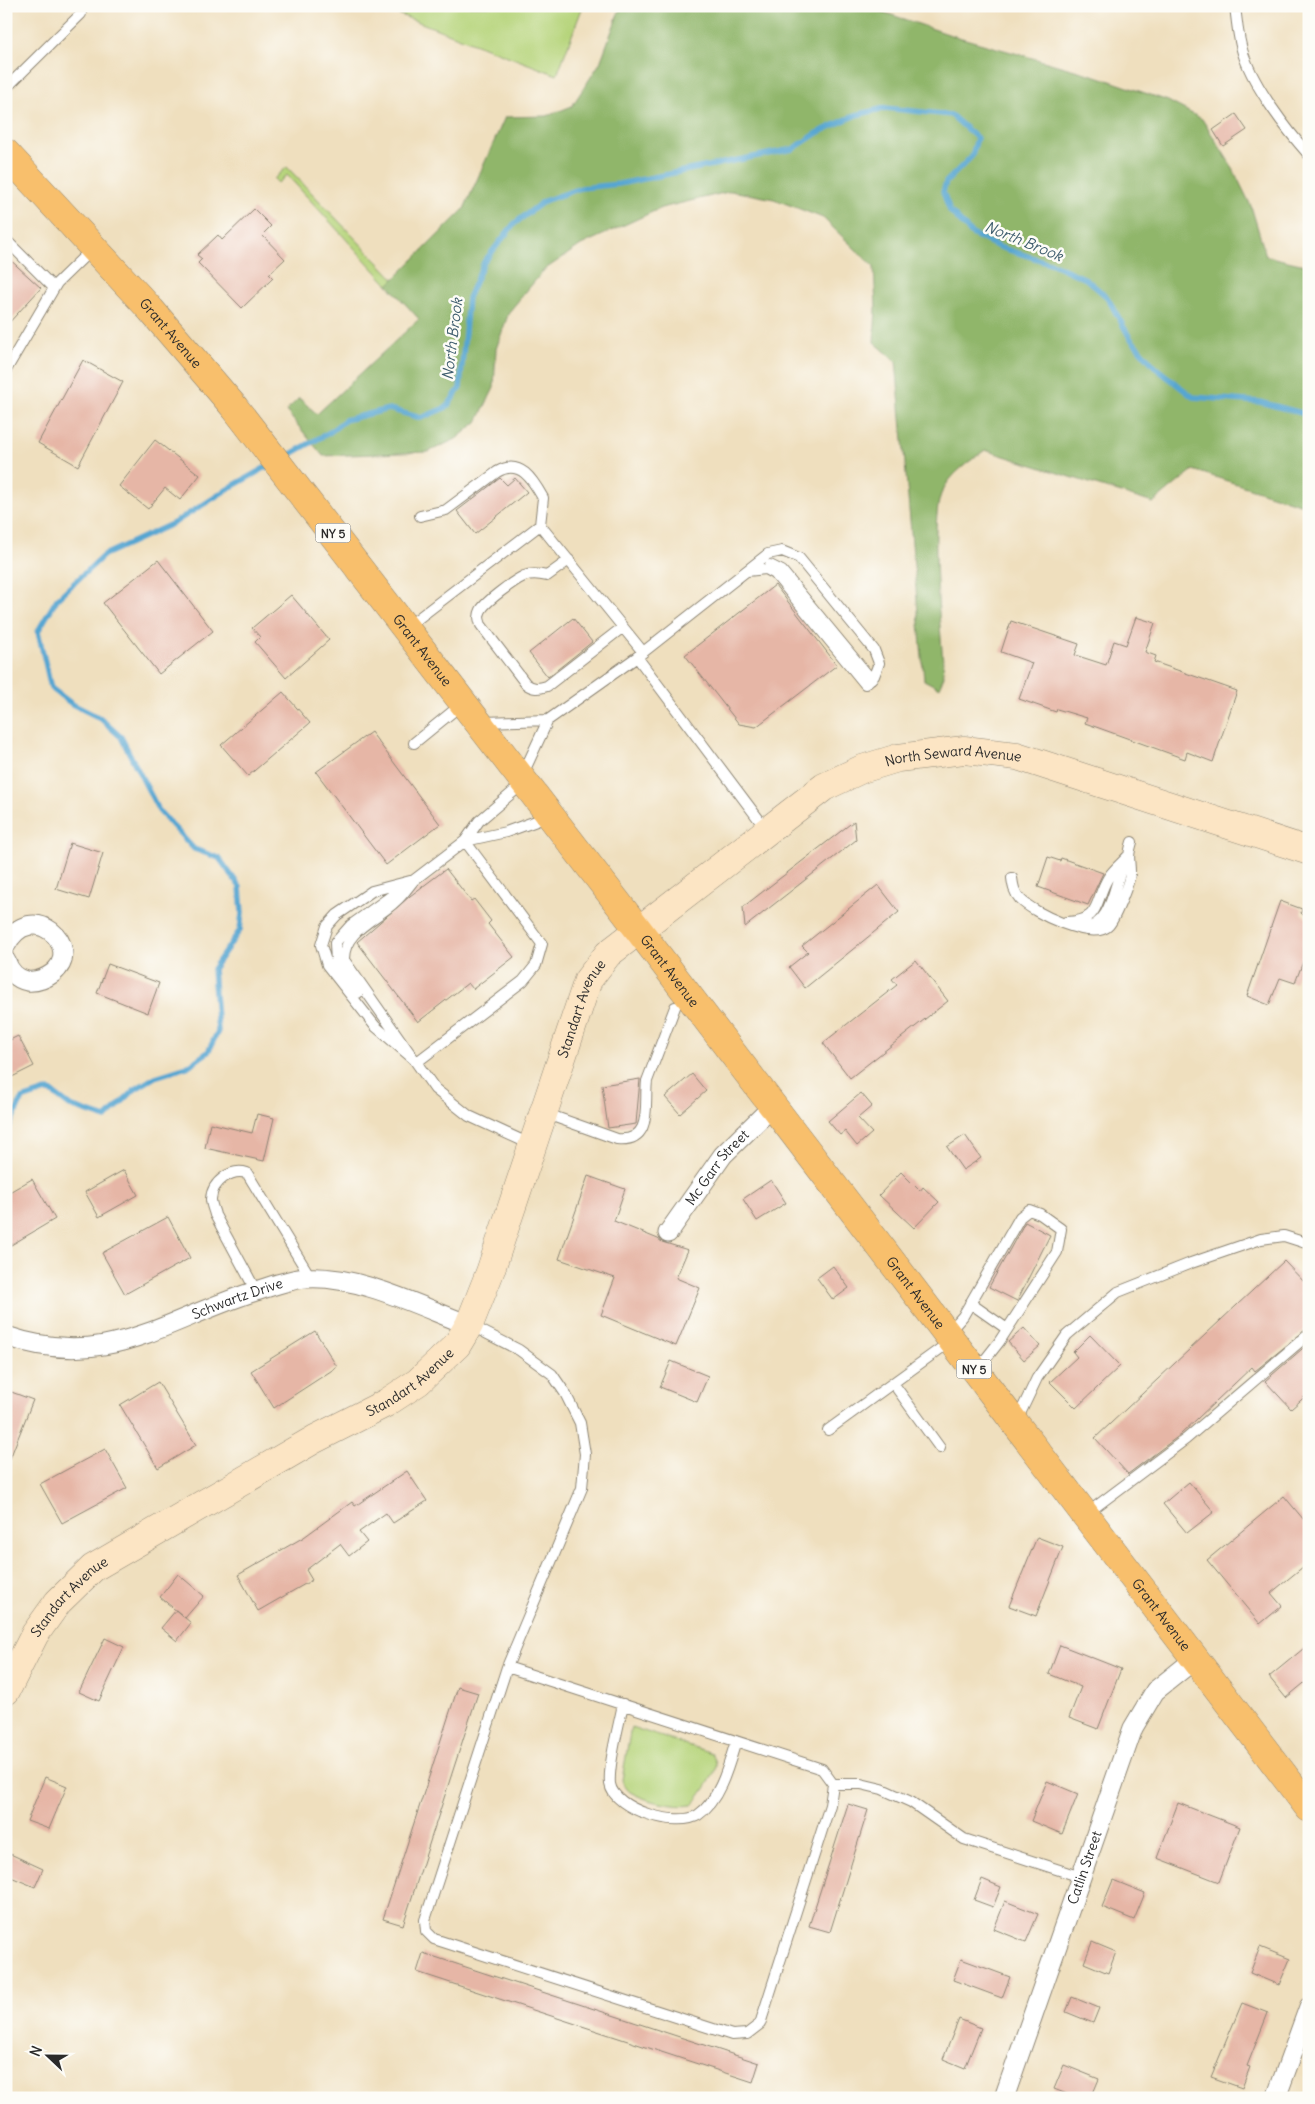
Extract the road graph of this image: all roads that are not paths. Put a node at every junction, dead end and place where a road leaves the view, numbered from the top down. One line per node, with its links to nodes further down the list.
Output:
1 (1235, 6): 5 (lane)
2 (81, 14): 3 (lane)
3 (6, 88)
4 (6, 153): 7 (highway, Grant Avenue / NY 5)
5 (1309, 155)
6 (6, 240): 8 (lane)
7 (94, 248): 8 (lane); 14 (highway, Grant Avenue / NY 5)
8 (54, 288): 9 (lane)
9 (6, 370)
10 (420, 516): 11 (lane)
11 (540, 525): 12 (lane); 14 (lane)
12 (569, 560): 15 (lane); 15 (lane)
13 (750, 568): 13 (lane); 16 (lane)
14 (407, 627): 17 (highway, Grant Avenue / NY 5)
15 (622, 627): 16 (lane)
16 (640, 655): 18 (lane); 22 (lane)
17 (472, 712): 18 (lane); 19 (lane); 20 (highway, Grant Avenue / NY 5)
18 (548, 720): 20 (lane)
19 (414, 743)
20 (524, 779): 21 (highway, Grant Avenue / NY 5); 23 (lane)
21 (552, 816): 23 (lane); 30 (highway, Grant Avenue / NY 5)
22 (767, 830): 25 (street, North Seward Avenue); 30 (street, North Seward Avenue)
23 (465, 841): 28 (lane); 35 (lane)
24 (1132, 842): 26 (lane)
25 (1309, 851)
26 (1128, 857): 29 (lane); 29 (lane)
27 (1012, 878): 29 (lane)
28 (414, 880): 34 (lane); 34 (lane); 35 (lane)
29 (1063, 922)
30 (638, 930): 36 (highway, Grant Avenue / NY 5); 37 (street, Standart Avenue)
31 (6, 945): 32 (street)
32 (7, 967)
33 (676, 1008): 37 (lane)
34 (400, 1047): 35 (lane)
35 (417, 1062): 38 (lane)
36 (773, 1106): 39 (street, Mc Garr Street); 48 (highway, Grant Avenue / NY 5)
37 (543, 1113): 38 (street, Standart Avenue)
38 (532, 1145): 44 (street, Standart Avenue)
39 (668, 1233)
40 (1309, 1244): 51 (lane)
41 (311, 1278): 42 (street, Schwartz Drive); 42 (lane); 44 (street, Schwartz Drive)
42 (256, 1291): 47 (street, Schwartz Drive)
43 (970, 1303): 45 (lane); 45 (lane); 48 (lane)
44 (469, 1325): 56 (lane); 57 (street, Standart Avenue)
45 (1007, 1329): 49 (lane)
46 (1309, 1334): 54 (lane)
47 (6, 1336)
48 (950, 1337): 49 (highway, Grant Avenue / NY 5); 50 (lane)
49 (976, 1372): 51 (highway, Grant Avenue / NY 5)
50 (893, 1383): 52 (lane); 53 (lane)
51 (1016, 1423): 54 (highway, Grant Avenue / NY 5)
52 (828, 1430)
53 (940, 1448)
54 (1085, 1515): 55 (highway, Grant Avenue / NY 5)
55 (1195, 1659): 61 (highway, Grant Avenue / NY 5); 62 (street, Catlin Street)
56 (507, 1667): 58 (lane); 60 (lane)
57 (6, 1692)
58 (623, 1704): 59 (lane); 59 (lane)
59 (736, 1741): 60 (lane)
60 (833, 1784): 62 (lane)
61 (1309, 1808)
62 (1081, 1877): 64 (street, Catlin Street)
63 (1309, 2007): 65 (street)
64 (1004, 2098)
65 (1276, 2098)

